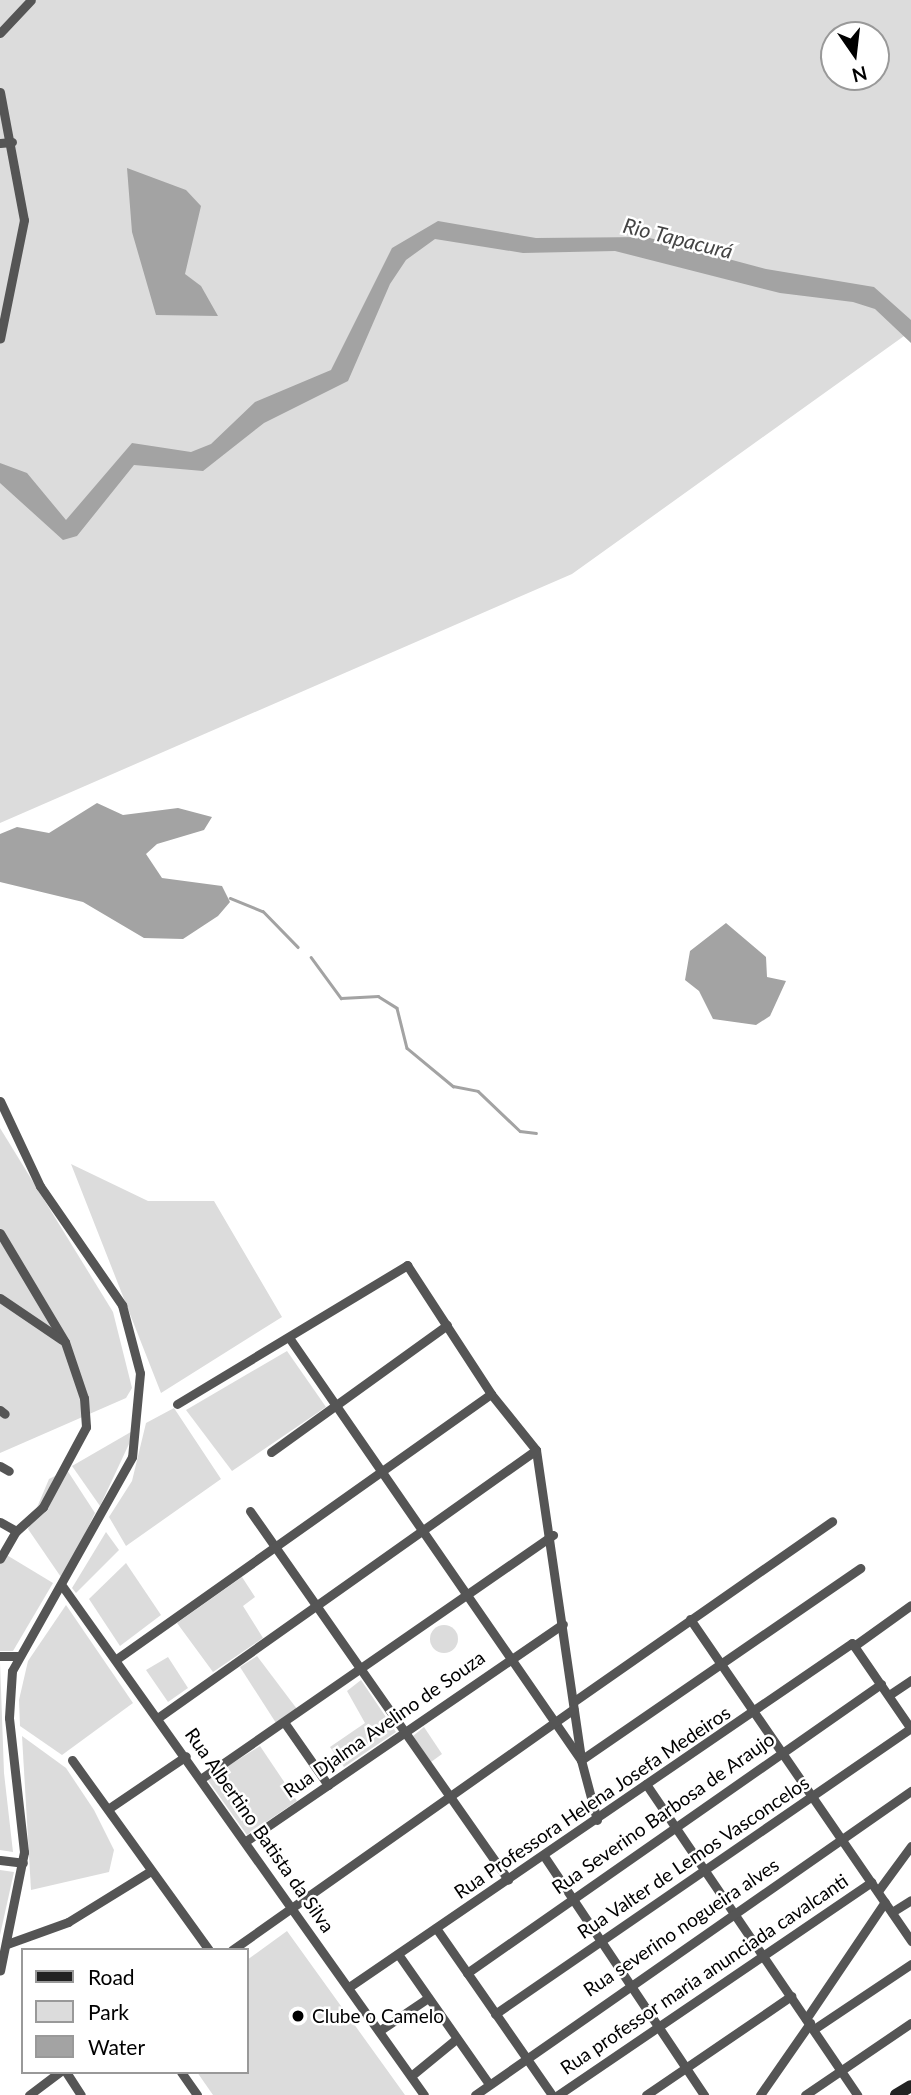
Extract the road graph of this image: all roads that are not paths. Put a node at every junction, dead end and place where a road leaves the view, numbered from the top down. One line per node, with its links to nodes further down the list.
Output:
1 (31, 0): 2 (street)
2 (0, 33)
3 (0, 92): 4 (street)
4 (12, 142): 5 (street); 6 (street)
5 (0, 143)
6 (0, 339)
7 (0, 1101): 30 (street)
8 (0, 1233): 12 (street)
9 (0, 1298): 12 (street)
10 (447, 1325): 11 (street); 13 (street); 15 (street)
11 (290, 1339): 14 (street); 15 (street)
12 (65, 1342): 24 (street)
13 (491, 1394): 16 (street); 20 (street)
14 (177, 1404)
15 (335, 1407): 17 (street); 20 (street)
16 (536, 1450): 25 (street); 26 (street)
17 (271, 1452)
18 (0, 1466): 19 (street)
19 (9, 1471)
20 (381, 1474): 25 (street); 27 (street)
21 (250, 1511): 27 (street)
22 (831, 1521): 34 (street)
23 (0, 1522): 24 (street)
24 (16, 1531): 28 (street)
25 (422, 1534): 31 (street); 33 (street)
26 (553, 1535): 31 (street); 35 (street)
27 (275, 1546): 33 (street); 39 (street)
28 (0, 1559)
29 (860, 1569): 41 (street)
30 (63, 1587): 38 (street); 39 (street, Rua Albertino Batista da Silva)
31 (464, 1598): 40 (street); 42 (street)
32 (911, 1605): 36 (street, Rua Professora Helena Josefa Medeiros)
33 (318, 1606): 42 (street); 48 (street)
34 (690, 1619): 41 (street); 46 (street)
35 (563, 1624): 40 (street, Rua Djalma Avelino de Souza); 46 (street)
36 (853, 1645): 44 (street); 47 (street, Rua Professora Helena Josefa Medeiros)
37 (0, 1656): 38 (street)
38 (18, 1656): 71 (street)
39 (118, 1658): 48 (street, Rua Albertino Batista da Silva)
40 (507, 1660): 50 (street); 52 (street, Rua Djalma Avelino de Souza)
41 (722, 1661): 47 (street); 56 (street)
42 (362, 1672): 49 (street); 52 (street)
43 (911, 1680): 45 (street)
44 (881, 1684): 45 (street); 53 (street, Rua Severino Barbosa de Araujo)
45 (889, 1695): 51 (street)
46 (574, 1705): 50 (street); 56 (street)
47 (757, 1710): 53 (street); 58 (street, Rua Professora Helena Josefa Medeiros)
48 (159, 1717): 54 (street, Rua Albertino Batista da Silva)
49 (284, 1722): 57 (street); 59 (street)
50 (553, 1724): 56 (street); 62 (street)
51 (911, 1729): 61 (street, Rua Valter de Lemos Vasconcelos)
52 (404, 1733): 59 (street, Rua Djalma Avelino de Souza); 62 (street)
53 (784, 1751): 61 (street); 65 (street, Rua Severino Barbosa de Araujo)
54 (186, 1756): 57 (street, Rua Albertino Batista da Silva); 63 (street)
55 (72, 1760): 63 (street)
56 (581, 1760): 64 (street)
57 (202, 1779): 67 (street, Rua Albertino Batista da Silva)
58 (646, 1784): 64 (street, Rua Professora Helena Josefa Medeiros); 65 (street)
59 (328, 1785): 67 (street, Rua Djalma Avelino de Souza)
60 (911, 1791): 66 (street, Rua severino nogueira alves)
61 (814, 1795): 66 (street); 72 (street, Rua Valter de Lemos Vasconcelos)
62 (450, 1797): 74 (street); 80 (street)
63 (108, 1809): 73 (street)
64 (597, 1820): 69 (street, Rua Professora Helena Josefa Medeiros)
65 (678, 1828): 72 (street); 77 (street, Rua Severino Barbosa de Araujo)
66 (841, 1839): 75 (street); 81 (street, Rua severino nogueira alves)
67 (246, 1841): 80 (street, Rua Albertino Batista da Silva)
68 (911, 1846): 76 (street)
69 (544, 1856): 74 (street, Rua Professora Helena Josefa Medeiros); 77 (street)
70 (0, 1860): 71 (street)
71 (23, 1863): 86 (street)
72 (705, 1868): 81 (street); 85 (street, Rua Valter de Lemos Vasconcelos)
73 (149, 1872): 86 (street); 87 (street)
74 (508, 1880): 83 (street, Rua Professora Helena Josefa Medeiros)
75 (871, 1882): 76 (street); 89 (street, Rua professor maria anunciada cavalcanti)
76 (878, 1891): 79 (street)
77 (570, 1898): 85 (street); 93 (street, Rua Severino Barbosa de Araujo)
78 (911, 1900): 82 (street)
79 (885, 1902): 82 (street); 100 (street)
80 (293, 1906): 88 (street); 95 (street, Rua Albertino Batista da Silva)
81 (734, 1911): 89 (street); 94 (street, Rua severino nogueira alves)
82 (892, 1912): 84 (street)
83 (436, 1928): 90 (street, Rua Professora Helena Josefa Medeiros); 93 (street)
84 (911, 1941)
85 (599, 1942): 94 (street); 98 (street, Rua Valter de Lemos Vasconcelos)
86 (7, 1944): 92 (street)
87 (207, 1948)
88 (235, 1948)
89 (762, 1953): 96 (street); 101 (street, Rua professor maria anunciada cavalcanti)
90 (398, 1954): 95 (street, Rua Professora Helena Josefa Medeiros); 97 (street)
91 (911, 1964): 100 (street)
92 (0, 1971)
93 (467, 1973): 98 (street)
94 (628, 1984): 101 (street); 104 (street, Rua severino nogueira alves)
95 (349, 1987): 102 (street, Rua Albertino Batista da Silva)
96 (790, 1996): 100 (street); 105 (street)
97 (428, 1998): 102 (street); 103 (street)
98 (495, 2014): 104 (street)
99 (911, 2023): 106 (street)
100 (810, 2024): 106 (street); 121 (street)
101 (657, 2027): 105 (street); 118 (street, Rua professor maria anunciada cavalcanti)
102 (379, 2031): 110 (street, Rua Albertino Batista da Silva)
103 (456, 2039): 110 (street); 111 (street)
104 (524, 2055): 111 (street, Rua severino nogueira alves); 118 (street)
105 (686, 2068): 119 (street); 120 (street)
106 (841, 2070): 122 (street); 123 (street)
107 (56, 2074): 113 (street)
108 (67, 2074): 114 (street)
109 (182, 2074): 115 (street)
110 (411, 2076): 116 (street, Rua Albertino Batista da Silva)
111 (489, 2084): 117 (street, Rua severino nogueira alves)
112 (911, 2086): 124 (street)
113 (29, 2095)
114 (81, 2095)
115 (197, 2095)
116 (425, 2095)
117 (475, 2095)
118 (555, 2095)
119 (646, 2095)
120 (704, 2095)
121 (760, 2095)
122 (805, 2095)
123 (857, 2095)
124 (896, 2095)

